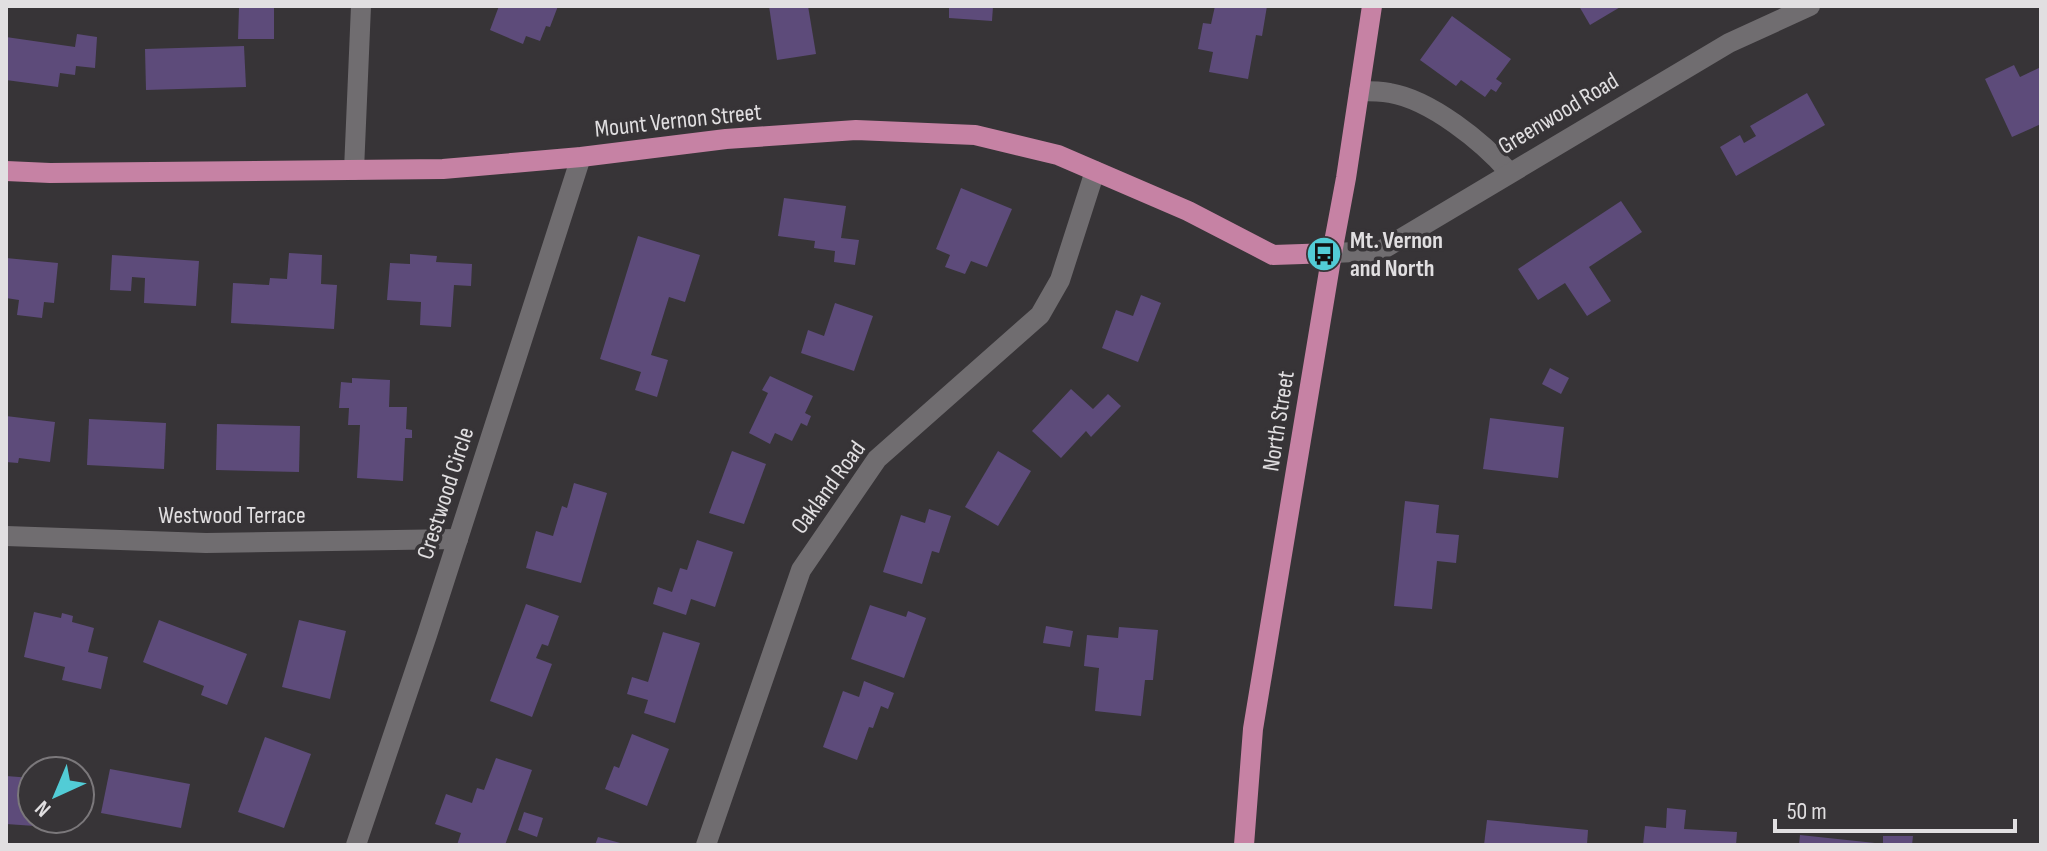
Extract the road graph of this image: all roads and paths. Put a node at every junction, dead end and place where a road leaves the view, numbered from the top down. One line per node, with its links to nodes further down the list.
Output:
1 (361, 6): 6 (street)
2 (1372, 6): 4 (main road, North Street)
3 (1810, 6): 9 (street, Greenwood Road)
4 (1359, 91): 9 (street); 10 (main road, North Street)
5 (581, 157): 6 (main road, Mount Vernon Street); 8 (main road, Mount Vernon Street); 12 (street, Crestwood Circle)
6 (354, 170): 7 (main road, Mount Vernon Street)
7 (6, 171)
8 (1095, 171): 10 (main road, Mount Vernon Street); 14 (street, Oakland Road)
9 (1509, 172): 10 (street, Greenwood Road)
10 (1332, 253): 15 (main road, North Street)
11 (6, 536): 12 (street, Westwood Terrace)
12 (458, 539): 13 (street, Crestwood Circle)
13 (356, 845)
14 (706, 845)
15 (1244, 845)

